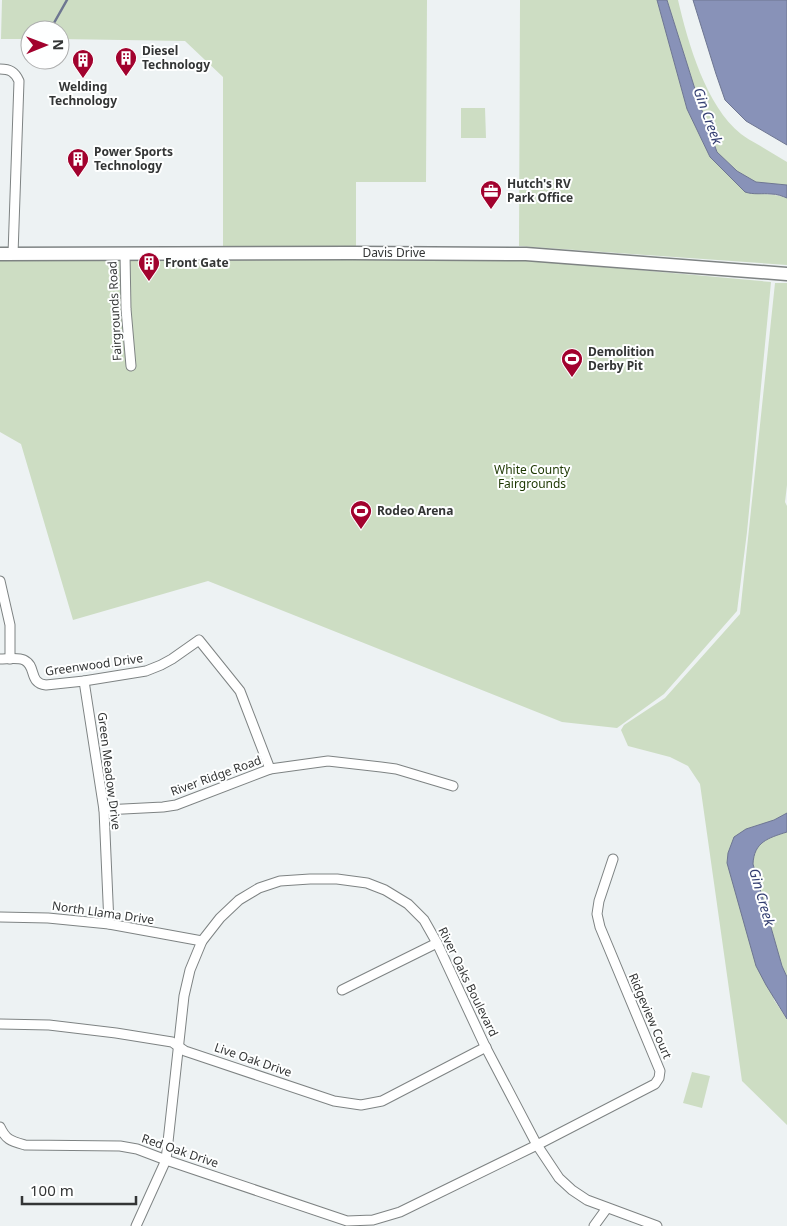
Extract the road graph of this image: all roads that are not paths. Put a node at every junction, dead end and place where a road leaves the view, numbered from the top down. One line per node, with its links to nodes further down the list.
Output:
1 (0, 69): 3 (street)
2 (0, 254): 3 (street, Davis Drive)
3 (14, 254): 4 (street, Davis Drive)
4 (125, 254): 5 (street, Davis Drive); 6 (street, Fairgrounds Road)
5 (787, 274)
6 (131, 366)
7 (0, 581): 9 (street)
8 (0, 659): 9 (street, Greenwood Drive)
9 (10, 659): 10 (street, Greenwood Drive)
10 (84, 681): 11 (street, Greenwood Drive); 13 (street, Green Meadow Drive)
11 (270, 769): 12 (street, River Ridge Road); 13 (street, River Ridge Road)
12 (453, 786)
13 (104, 810): 16 (street, Green Meadow Drive)
14 (613, 859): 24 (street, Ridgeview Court)
15 (0, 917): 16 (street, North Llama Drive)
16 (109, 924): 17 (street, North Llama Drive)
17 (202, 942): 18 (street, River Oaks Boulevard); 21 (street, River Oaks Boulevard)
18 (437, 943): 19 (street); 22 (street, River Oaks Boulevard)
19 (342, 990)
20 (0, 1024): 21 (street, Live Oak Drive)
21 (178, 1046): 22 (street, Live Oak Drive); 25 (street, River Oaks Boulevard)
22 (486, 1047): 24 (street, River Oaks Boulevard)
23 (0, 1127): 25 (street, Red Oak Drive)
24 (537, 1145): 26 (street, River Oaks Boulevard); 27 (street)
25 (166, 1160): 27 (street, Red Oak Drive); 28 (street, River Oaks Boulevard)
26 (607, 1208): 29 (street); 30 (street, River Oaks Boulevard)
27 (348, 1224)
28 (136, 1226)
29 (594, 1226)
30 (657, 1226)

